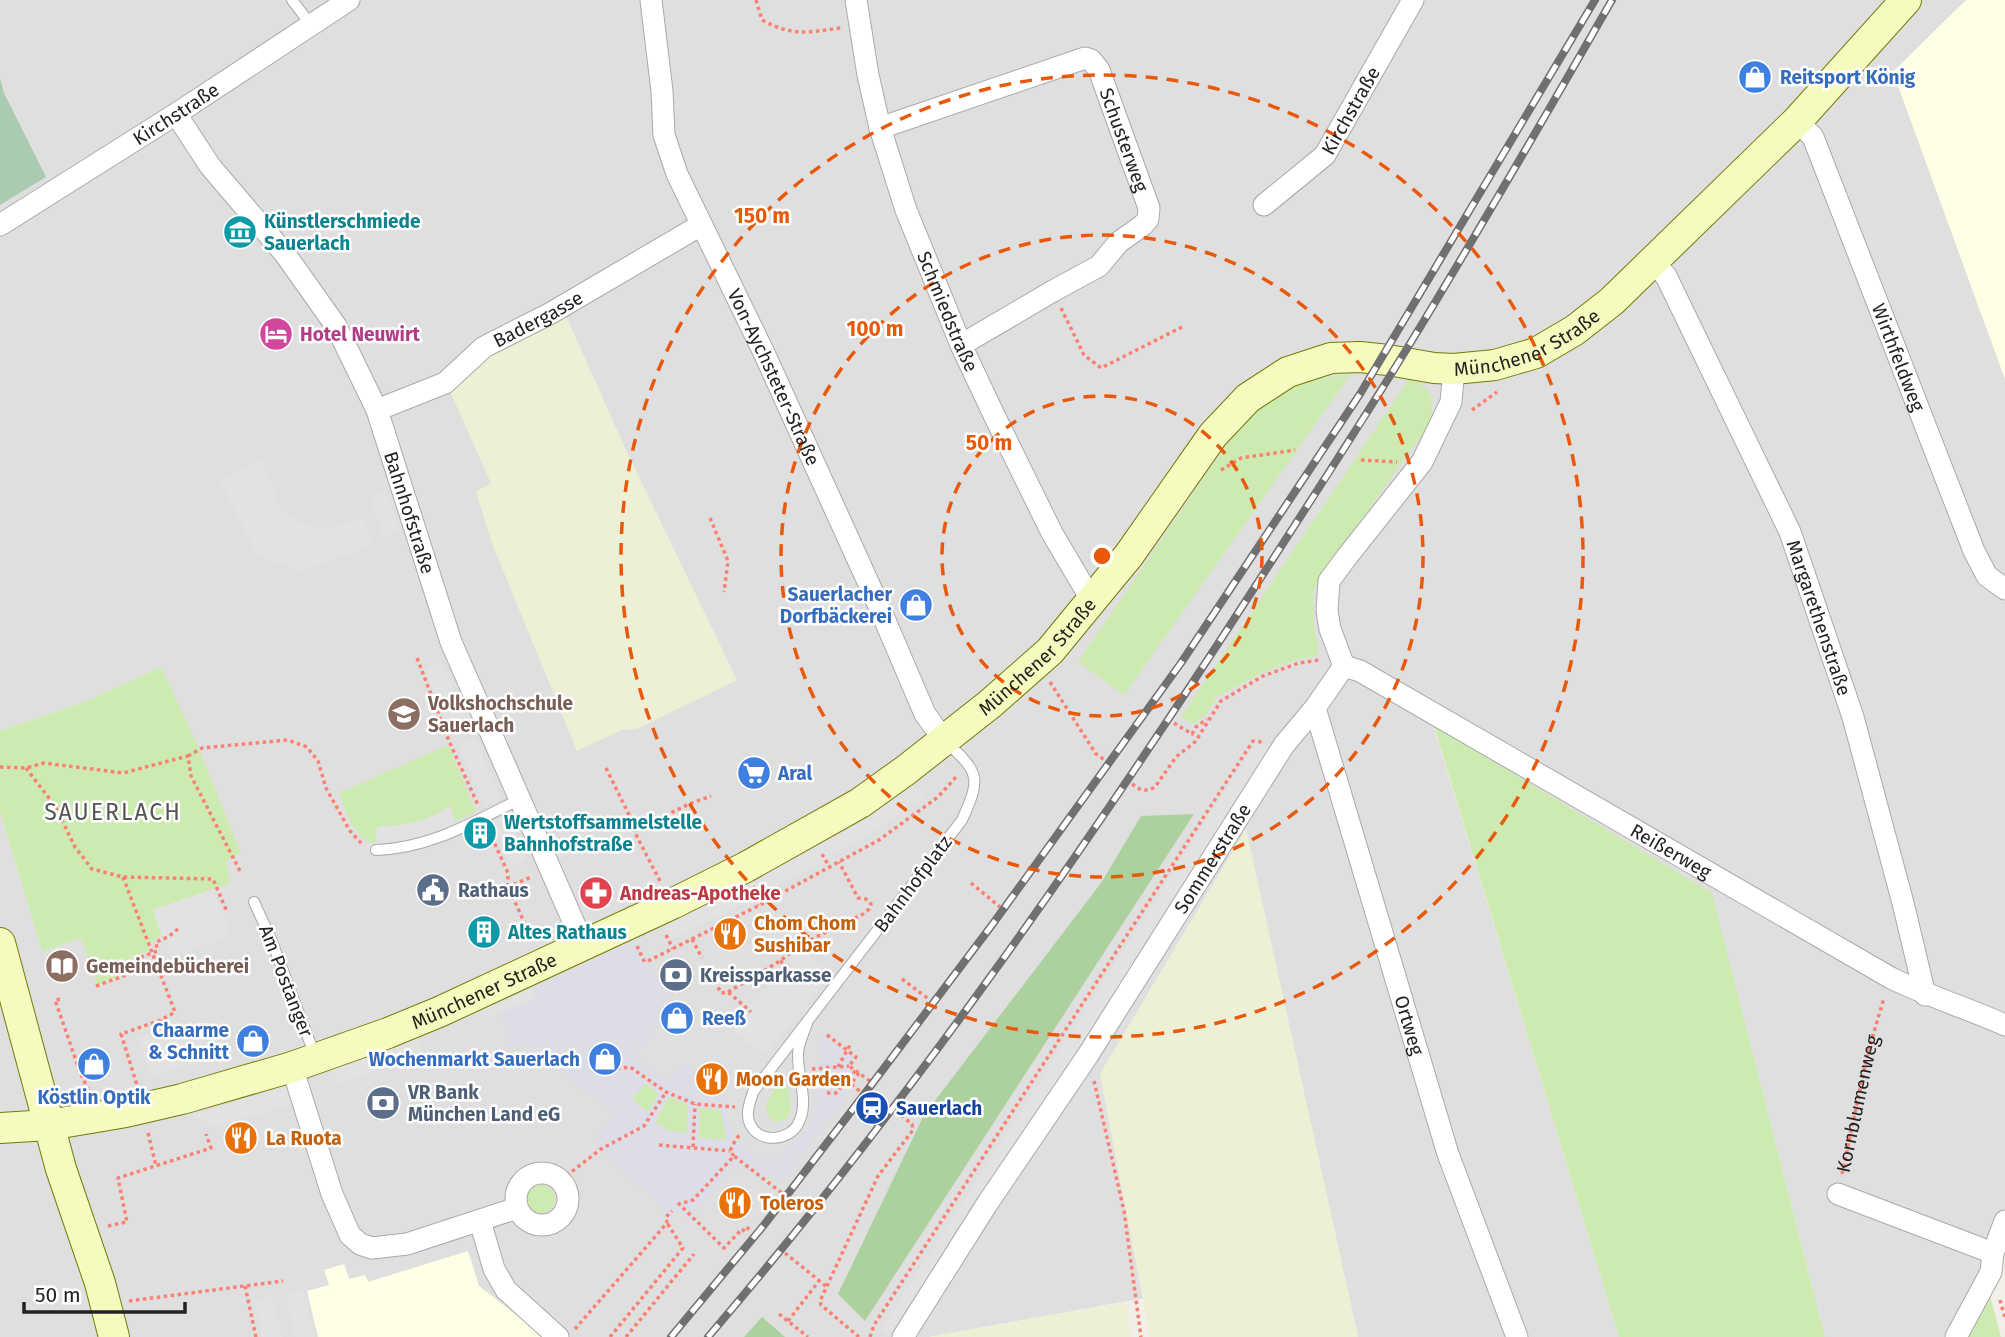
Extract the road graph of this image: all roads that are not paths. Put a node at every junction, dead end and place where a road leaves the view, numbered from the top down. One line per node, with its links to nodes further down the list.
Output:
1 (292, 0): 7 (lane)
2 (349, 0): 7 (street, Kirchstraße)
3 (650, 0): 13 (street, Von-Aychsteter-Straße)
4 (856, 0): 10 (street, Schmiedstraße)
5 (1413, 0): 11 (street, Kirchstraße)
6 (1906, 0): 9 (main road, Münchener Straße)
7 (311, 26): 8 (street, Kirchstraße)
8 (176, 114): 12 (street, Kirchstraße); 17 (street, Bahnhofstraße)
9 (1797, 121): 14 (main road, Münchener Straße); 18 (street, Wirthfeldweg)
10 (880, 128): 15 (street, Schmiedstraße); 15 (street, Schusterweg)
11 (1264, 205)
12 (0, 225)
13 (701, 225): 17 (street, Badergasse); 22 (street, Von-Aychsteter-Straße)
14 (1653, 262): 16 (main road, Münchener Straße); 28 (street, Margarethenstraße)
15 (961, 345): 19 (street, Schmiedstraße)
16 (1454, 369): 19 (main road, Münchener Straße); 20 (street)
17 (377, 410): 23 (street, Bahnhofstraße)
18 (2005, 589)
19 (1092, 601): 22 (main road, Münchener Straße)
20 (1344, 666): 21 (street, Sommerstraße); 28 (street, Reißerweg)
21 (1315, 708): 41 (street, Sommerstraße); 42 (street, Ortweg)
22 (955, 750): 27 (main road, Münchener Straße); 29 (lane, Bahnhofplatz)
23 (520, 799): 24 (lane); 27 (street, Bahnhofstraße)
24 (376, 850)
25 (254, 902): 31 (lane, Am Postanger)
26 (0, 943): 32 (main road)
27 (584, 946): 31 (main road, Münchener Straße)
28 (1925, 995): 30 (street, Reißerweg)
29 (807, 1023): 29 (lane, Bahnhofplatz)
30 (2005, 1025)
31 (305, 1063): 32 (main road, Münchener Straße); 36 (street)
32 (49, 1125): 33 (main road, Münchener Straße); 39 (main road)
33 (0, 1128)
34 (1838, 1194): 38 (street, Kornblumenweg)
35 (517, 1208): 35 (street); 36 (street)
36 (480, 1221): 40 (street)
37 (2005, 1221): 38 (street)
38 (1993, 1253): 43 (street)
39 (114, 1337)
40 (558, 1337)
41 (903, 1337)
42 (1517, 1337)
43 (1956, 1337)

